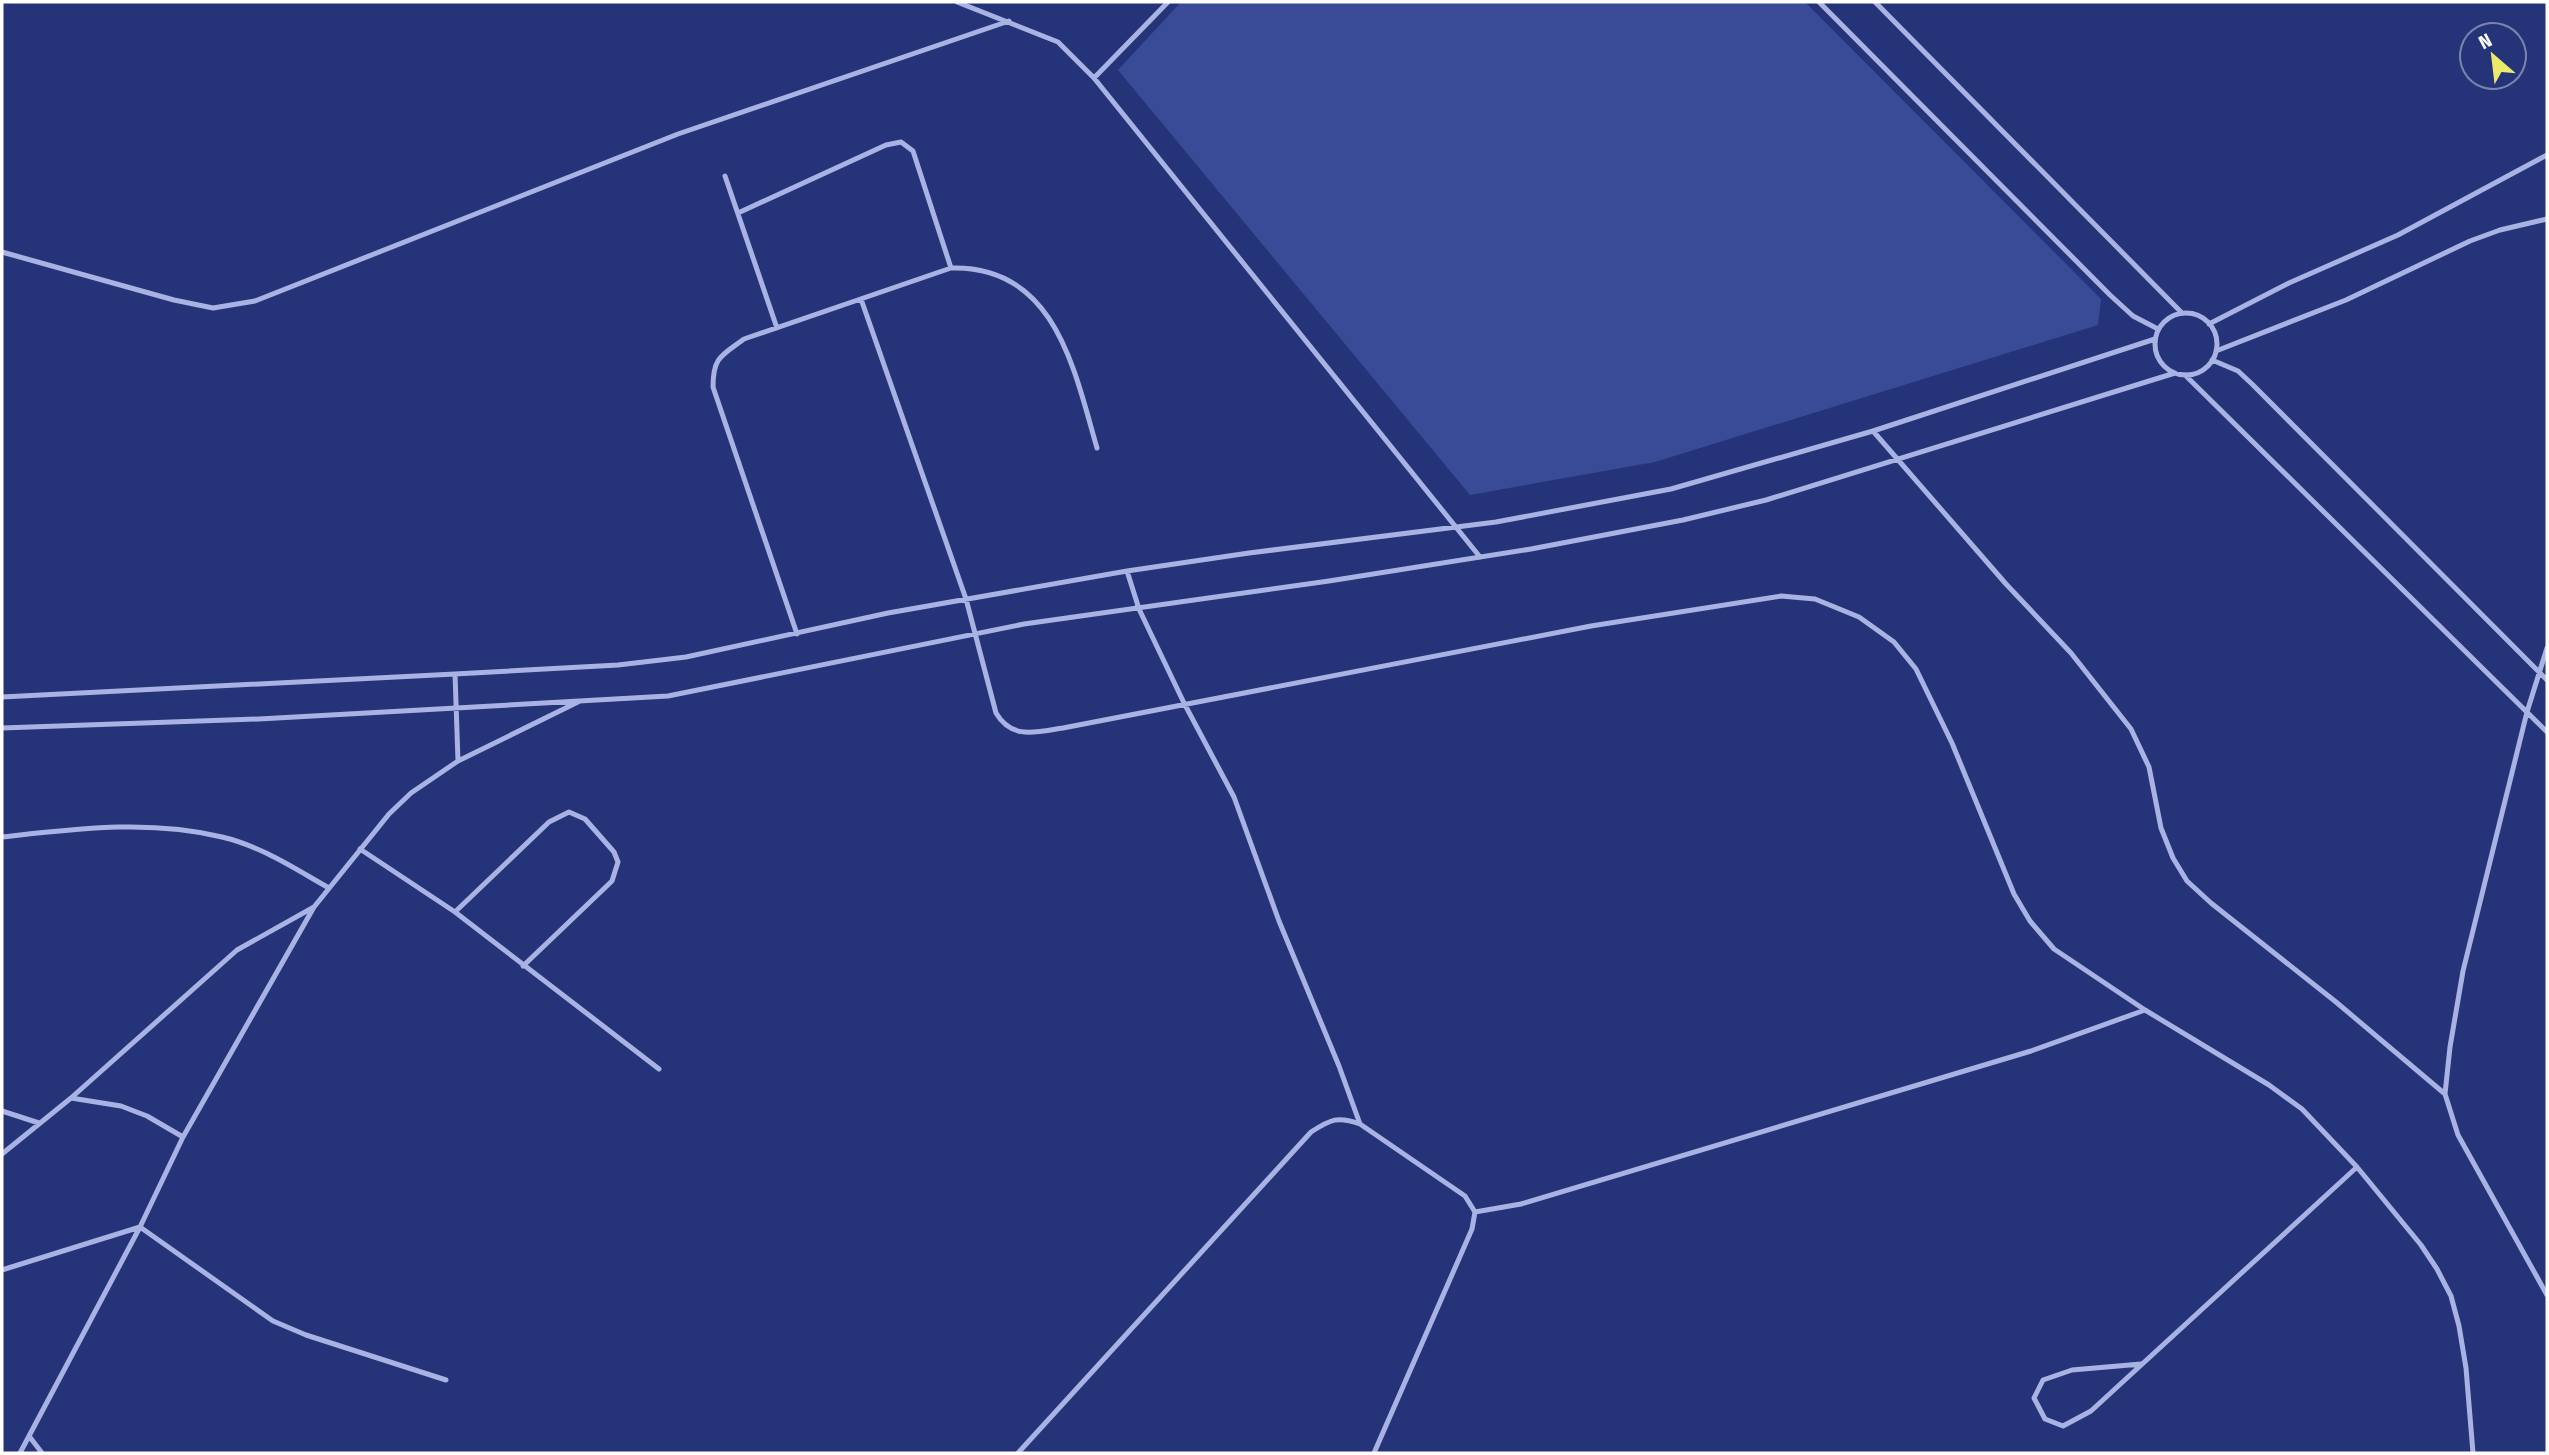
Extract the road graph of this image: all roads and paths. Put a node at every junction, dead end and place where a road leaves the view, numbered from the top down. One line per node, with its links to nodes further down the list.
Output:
1 (957, 2): 5 (lane)
2 (1168, 2): 6 (lane)
3 (1819, 2): 17 (lane)
4 (1875, 2): 14 (lane)
5 (1009, 21): 6 (lane); 11 (lane)
6 (1094, 78): 26 (lane)
7 (2547, 155): 15 (lane)
8 (725, 176): 9 (lane)
9 (738, 214): 12 (lane); 16 (lane)
10 (2547, 219): 19 (lane)
11 (2, 252)
12 (951, 268): 13 (lane); 24 (lane)
13 (861, 299): 16 (lane); 29 (lane)
14 (2182, 313): 15 (lane); 17 (lane)
15 (2209, 324): 19 (lane)
16 (777, 328): 31 (lane)
17 (2158, 329): 18 (lane)
18 (2155, 339): 21 (lane); 23 (lane)
19 (2216, 351): 20 (lane)
20 (2212, 360): 22 (lane); 34 (lane)
21 (2175, 373): 22 (lane); 25 (lane)
22 (2185, 375): 41 (lane)
23 (1873, 431): 25 (lane); 26 (lane)
24 (1097, 447)
25 (1897, 458): 27 (lane); 53 (lane)
26 (1456, 526): 27 (lane); 28 (lane)
27 (1480, 557): 30 (lane)
28 (1127, 571): 29 (lane); 30 (lane)
29 (966, 599): 31 (lane); 32 (lane)
30 (1139, 609): 32 (lane); 39 (lane)
31 (797, 634): 35 (lane)
32 (976, 634): 38 (lane); 39 (lane)
33 (2547, 648): 34 (lane)
34 (2540, 672): 36 (lane); 41 (lane)
35 (454, 674): 37 (lane); 40 (lane)
36 (2547, 680)
37 (2, 696)
38 (583, 700): 40 (lane); 44 (lane)
39 (1184, 703): 51 (lane); 57 (lane)
40 (456, 708): 42 (lane); 44 (lane)
41 (2527, 712): 43 (lane); 53 (lane)
42 (2, 729)
43 (2547, 732)
44 (458, 761): 46 (lane)
45 (2, 837): 47 (lane)
46 (360, 849): 47 (lane); 49 (lane)
47 (329, 888): 48 (lane)
48 (314, 907): 54 (lane); 58 (lane)
49 (455, 912): 50 (lane); 50 (lane)
50 (523, 966): 52 (lane)
51 (2145, 1010): 60 (lane); 61 (lane)
52 (659, 1069)
53 (2445, 1094): 64 (lane)
54 (71, 1098): 56 (lane); 58 (lane)
55 (2, 1111): 56 (lane)
56 (39, 1123): 59 (lane)
57 (1360, 1124): 61 (lane); 70 (lane)
58 (183, 1137): 62 (lane)
59 (2, 1154)
60 (2357, 1167): 65 (lane); 72 (lane)
61 (1475, 1212): 71 (lane)
62 (140, 1227): 63 (lane); 66 (lane); 67 (lane)
63 (2, 1270)
64 (2547, 1295)
65 (2141, 1364): 65 (lane)
66 (446, 1380)
67 (29, 1436): 68 (lane); 69 (lane)
68 (20, 1453)
69 (43, 1453)
70 (1018, 1453)
71 (1374, 1453)
72 (2473, 1453)

